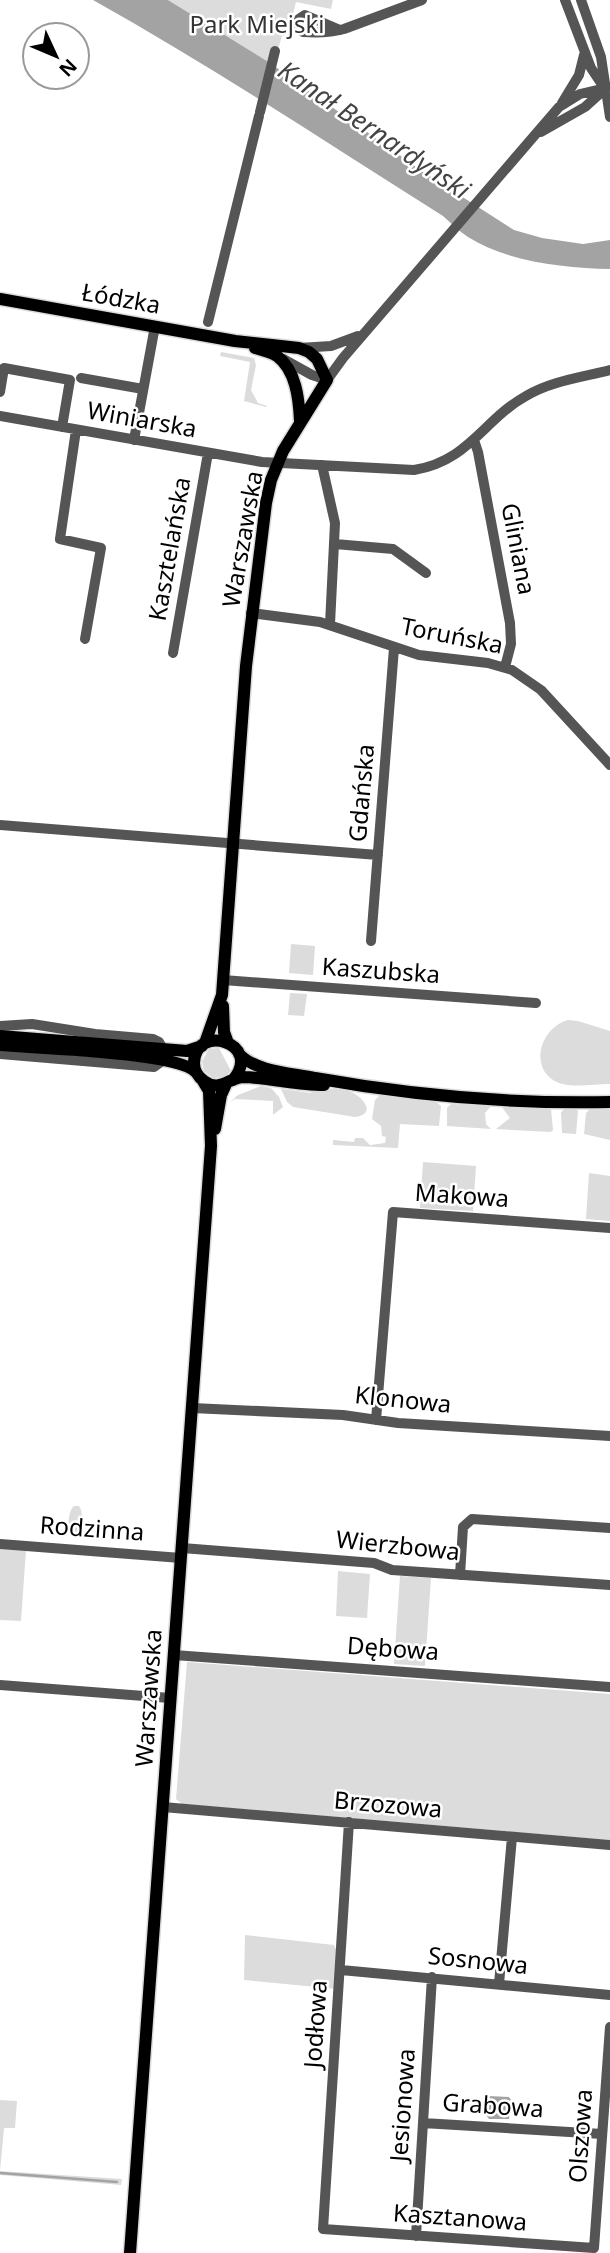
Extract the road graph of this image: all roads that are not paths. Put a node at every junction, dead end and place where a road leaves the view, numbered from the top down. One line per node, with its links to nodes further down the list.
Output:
1 (422, 0): 4 (street)
2 (565, 0): 6 (street)
3 (581, 0): 7 (street)
4 (340, 30)
5 (275, 51): 12 (street)
6 (584, 52): 7 (street); 8 (street)
7 (608, 88): 8 (street, Warszawska); 9 (street); 10 (street, Warszawska)
8 (559, 107): 10 (street, Warszawska)
9 (610, 117)
10 (533, 137): 14 (street, Warszawska)
11 (0, 299): 13 (main road, Łódzka)
12 (208, 321)
13 (155, 326): 15 (main road, Łódzka); 21 (street)
14 (364, 334): 16 (street); 20 (street, Warszawska)
15 (235, 341): 16 (main road, Łódzka); 17 (main road, Łódzka)
16 (299, 348): 20 (main road)
17 (276, 356): 20 (street); 24 (main road)
18 (610, 370): 28 (street, Winiarska)
19 (81, 378): 21 (street)
20 (327, 380): 24 (main road, Warszawska)
21 (143, 388): 27 (street)
22 (0, 392): 25 (street)
23 (0, 416): 25 (street, Winiarska)
24 (299, 422): 30 (main road, Warszawska)
25 (62, 427): 26 (street, Winiarska)
26 (76, 430): 27 (street, Winiarska); 36 (street)
27 (134, 440): 29 (street, Winiarska)
28 (474, 440): 31 (street, Winiarska); 39 (street, Gliniana)
29 (208, 453): 30 (street, Winiarska); 38 (street, Kasztelańska)
30 (277, 463): 31 (street, Winiarska); 34 (main road, Warszawska)
31 (323, 466): 32 (street)
32 (335, 544): 33 (street); 35 (street)
33 (426, 572)
34 (251, 613): 35 (street, Toruńska); 42 (main road, Warszawska)
35 (330, 624): 37 (street, Toruńska)
36 (85, 639)
37 (394, 648): 39 (street, Toruńska); 43 (street, Gdańska)
38 (173, 653)
39 (505, 667): 40 (street, Toruńska)
40 (610, 765)
41 (0, 825): 42 (street)
42 (235, 844): 43 (street); 45 (main road, Warszawska)
43 (378, 855): 44 (street, Gdańska)
44 (371, 941)
45 (223, 980): 46 (main road, Warszawska); 47 (street, Kaszubska)
46 (222, 995): 50 (main road, Warszawska); 52 (main road, Warszawska)
47 (536, 1003)
48 (0, 1026): 54 (street)
49 (0, 1036): 54 (main road)
50 (228, 1042): 52 (main road); 55 (main road)
51 (0, 1045): 54 (main road)
52 (204, 1045): 54 (main road); 56 (main road)
53 (0, 1054): 54 (street)
54 (164, 1054): 56 (main road)
55 (239, 1054): 57 (main road); 58 (main road)
56 (199, 1076): 57 (main road); 60 (main road, Warszawska)
57 (229, 1082): 58 (main road); 60 (main road, Warszawska)
58 (355, 1085): 59 (main road)
59 (610, 1102)
60 (211, 1146): 62 (main road, Warszawska)
61 (610, 1228): 63 (street, Makowa)
62 (192, 1408): 63 (street, Klonowa); 67 (main road, Warszawska)
63 (376, 1420): 64 (street, Klonowa)
64 (610, 1436)
65 (610, 1528): 68 (street)
66 (0, 1544): 67 (street, Rodzinna)
67 (181, 1553): 68 (street, Wierzbowa); 70 (main road, Warszawska)
68 (460, 1575): 69 (street, Wierzbowa)
69 (610, 1585)
70 (174, 1655): 72 (street, Dębowa); 73 (main road, Warszawska)
71 (0, 1685): 73 (street)
72 (610, 1686)
73 (170, 1698): 74 (main road, Warszawska)
74 (163, 1807): 75 (street, Brzozowa); 89 (main road, Warszawska)
75 (349, 1822): 76 (street, Brzozowa); 78 (street, Jodłowa)
76 (512, 1837): 77 (street, Brzozowa); 80 (street)
77 (610, 1845)
78 (341, 1970): 79 (street, Sosnowa); 86 (street, Jodłowa)
79 (432, 1977): 80 (street, Sosnowa); 84 (street, Jesionowa)
80 (499, 1984): 81 (street, Sosnowa)
81 (610, 1996)
82 (610, 2027): 83 (street, Olszowa)
83 (606, 2121): 85 (street, Olszowa)
84 (423, 2123): 85 (street, Grabowa); 87 (street, Jesionowa)
85 (602, 2134): 88 (street, Olszowa)
86 (323, 2229): 87 (street, Kasztanowa)
87 (415, 2236): 88 (street, Kasztanowa)
88 (594, 2248)
89 (130, 2253)

